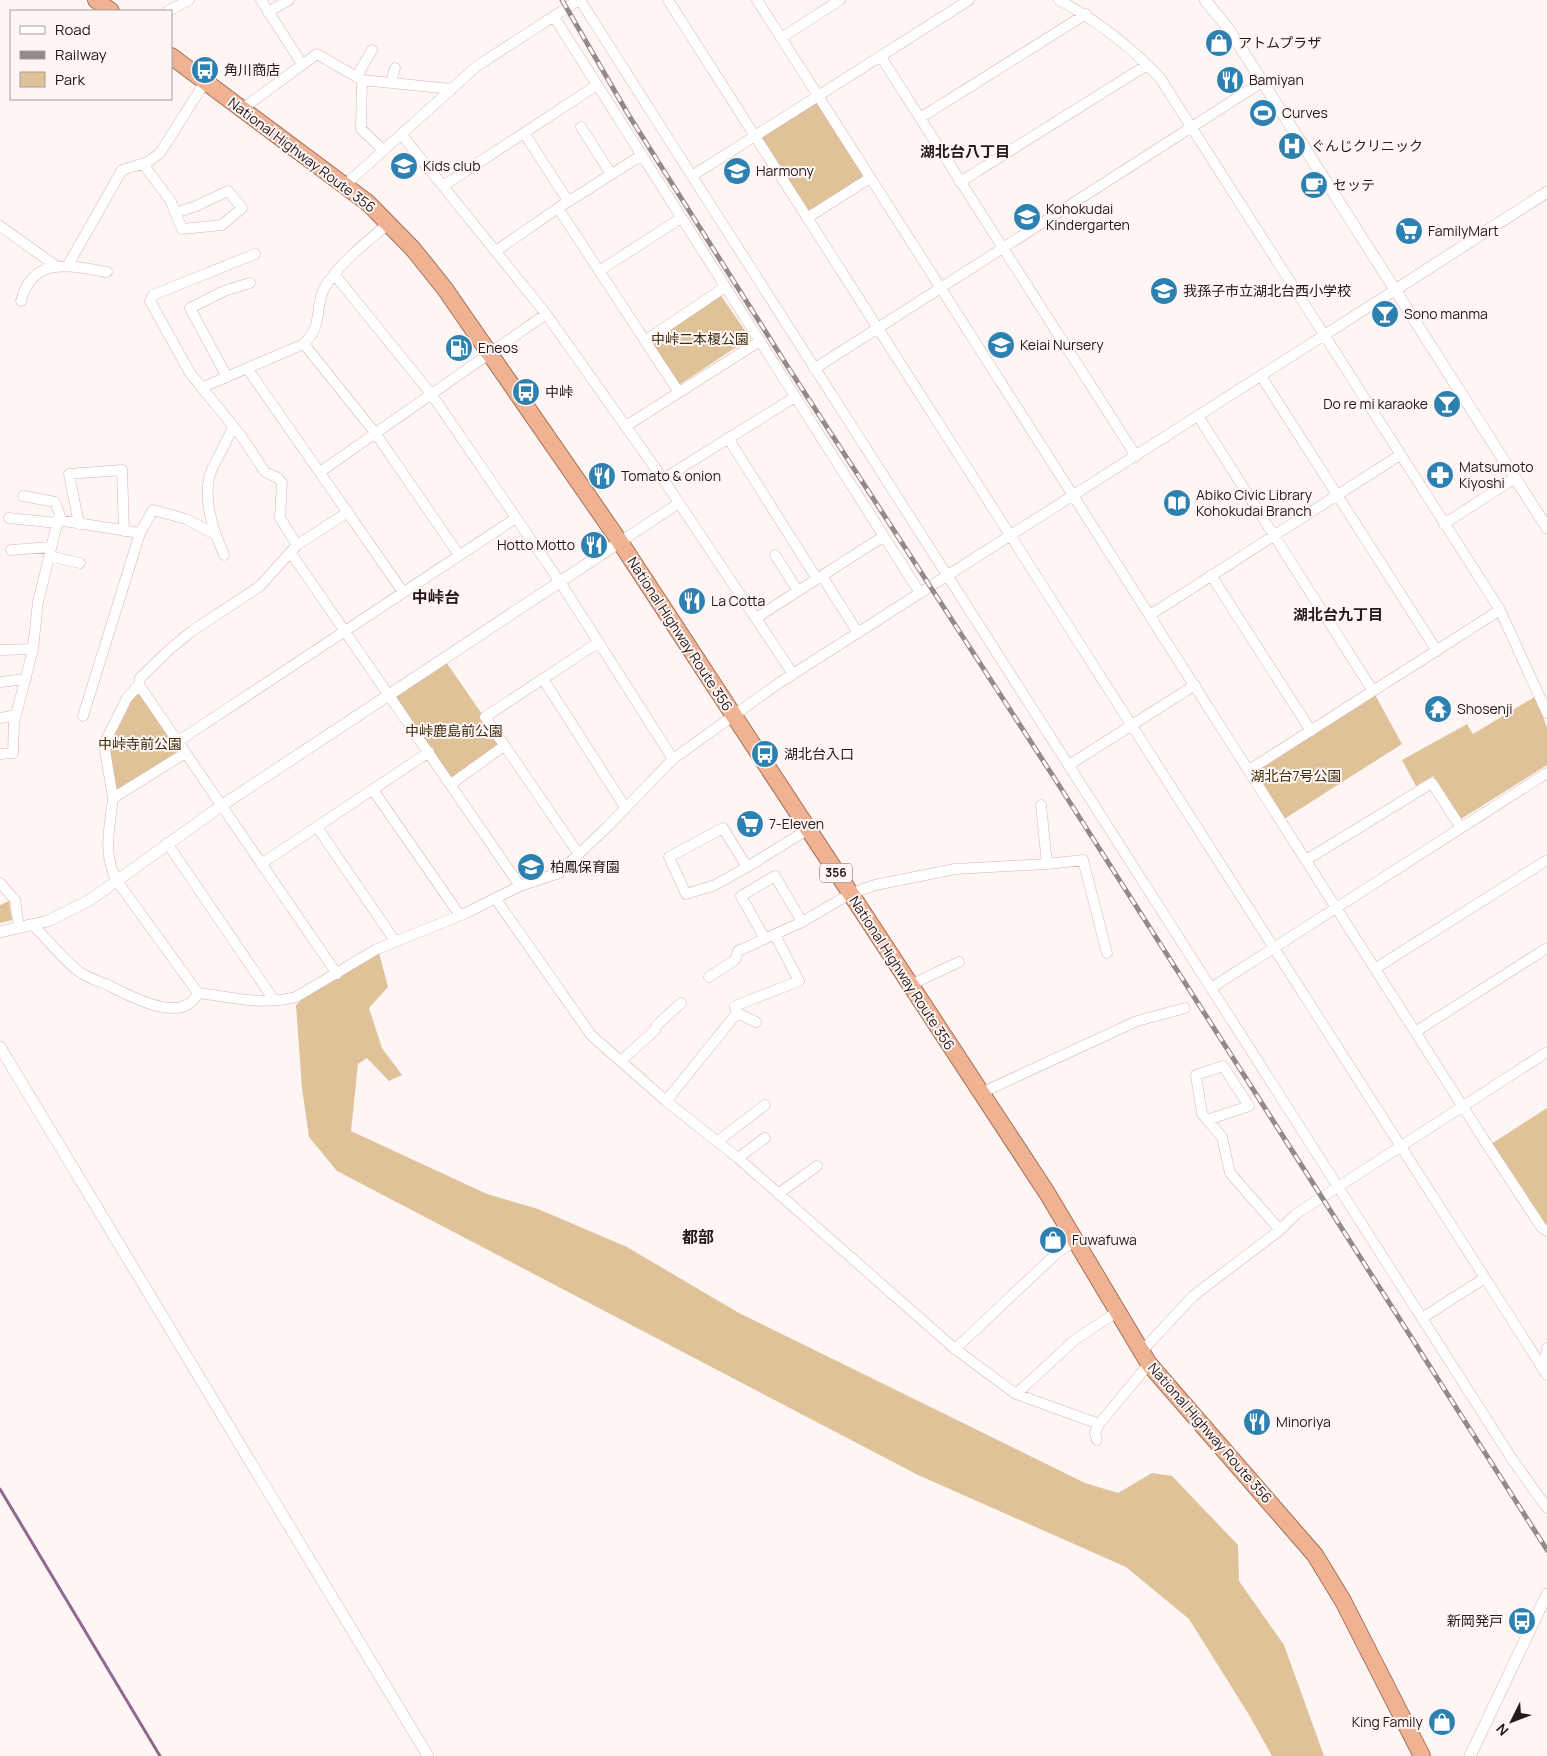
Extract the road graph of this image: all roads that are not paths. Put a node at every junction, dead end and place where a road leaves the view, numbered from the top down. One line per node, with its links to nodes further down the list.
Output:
1 (96, 0): 12 (highway)
2 (189, 0): 13 (street)
3 (261, 0): 14 (street)
4 (289, 0): 14 (street)
5 (579, 0): 16 (street); 42 (street)
6 (668, 0): 37 (street)
7 (757, 0): 17 (street)
8 (840, 0): 17 (street)
9 (969, 0): 19 (street)
10 (1059, 0): 15 (street)
11 (1205, 0): 27 (street)
12 (110, 10)
13 (170, 10)
14 (268, 12): 21 (street)
15 (1086, 14): 22 (street); 32 (street)
16 (554, 16): 28 (street); 29 (street)
17 (781, 38): 30 (street)
18 (372, 50): 24 (street)
19 (881, 56): 30 (street); 32 (street)
20 (172, 57): 25 (highway, National Highway Route 356 / 356)
21 (302, 64): 24 (street); 31 (street)
22 (1147, 65): 34 (street); 44 (street)
23 (395, 68): 26 (street)
24 (360, 78): 26 (street); 38 (street)
25 (205, 82): 31 (highway, National Highway Route 356 / 356); 40 (street)
26 (391, 82): 29 (street)
27 (1262, 82): 34 (street); 66 (street)
28 (597, 85): 35 (street); 39 (street)
29 (452, 89): 36 (street)
30 (818, 97): 37 (street); 43 (street)
31 (242, 109): 45 (highway, National Highway Route 356 / 356)
32 (920, 118): 44 (street)
33 (581, 127): 41 (street)
34 (1191, 128): 55 (street); 70 (street)
35 (524, 133): 46 (street); 48 (street)
36 (400, 134): 38 (street); 46 (street)
37 (755, 137): 42 (street); 52 (street)
38 (383, 150): 45 (street)
39 (642, 155): 41 (street); 51 (street)
40 (143, 164): 50 (street); 58 (street)
41 (611, 174): 48 (street)
42 (692, 176): 76 (street)
43 (870, 178): 52 (street); 65 (street)
44 (960, 182): 55 (street)
45 (345, 185): 53 (highway, National Highway Route 356 / 356)
46 (443, 186): 56 (street)
47 (1547, 192): 66 (street)
48 (568, 202): 49 (street)
49 (558, 208): 56 (street); 60 (street)
50 (176, 213): 50 (street)
51 (681, 218): 60 (street); 64 (street)
52 (807, 218): 69 (street)
53 (389, 223): 62 (street); 74 (highway, National Highway Route 356 / 356)
54 (0, 226): 59 (street)
55 (1003, 248): 65 (street); 89 (street)
56 (496, 251): 68 (street)
57 (255, 254): 79 (street)
58 (68, 265): 59 (street); 61 (street)
59 (56, 266): 67 (street)
60 (599, 271): 71 (street)
61 (107, 272)
62 (334, 274): 73 (street); 81 (street)
63 (250, 283): 78 (street)
64 (725, 287): 71 (street); 72 (street)
65 (940, 288): 69 (street); 93 (street)
66 (1395, 290): 70 (street); 91 (street)
67 (21, 301)
68 (546, 314): 74 (street); 85 (street)
69 (878, 328): 76 (street); 108 (street)
70 (1324, 336): 77 (street); 88 (street)
71 (644, 340): 80 (street)
72 (760, 341): 80 (street); 82 (street)
73 (304, 344): 75 (street); 86 (street)
74 (490, 354): 81 (street); 110 (highway, National Highway Route 356 / 356)
75 (248, 368): 78 (street); 90 (street)
76 (814, 369): 119 (street)
77 (1261, 376): 83 (street); 94 (street)
78 (227, 377): 79 (street)
79 (203, 387): 84 (street)
80 (678, 391): 85 (street)
81 (432, 396): 86 (street); 99 (street)
82 (795, 397): 87 (street); 107 (street)
83 (1198, 416): 89 (street); 109 (street)
84 (233, 426): 106 (street); 111 (street)
85 (626, 426): 92 (street)
86 (376, 434): 90 (street); 115 (street)
87 (728, 438): 92 (street); 120 (street)
88 (1400, 455): 94 (street); 102 (street)
89 (1136, 456): 93 (street)
90 (320, 472): 97 (street)
91 (1515, 478): 102 (street); 103 (street)
92 (663, 479): 96 (street)
93 (1073, 495): 108 (street); 126 (street)
94 (1337, 495): 109 (street); 133 (street)
95 (24, 496): 100 (street)
96 (679, 502): 110 (street); 127 (street)
97 (348, 512): 111 (street); 123 (street)
98 (9, 518): 100 (street)
99 (516, 518): 115 (street); 121 (street)
100 (60, 522): 101 (street); 113 (street)
101 (79, 524): 104 (street); 104 (street)
102 (1444, 524): 125 (street)
103 (1547, 528)
104 (124, 531): 105 (street)
105 (140, 533): 106 (street); 144 (street)
106 (216, 535): 114 (street)
107 (884, 536): 120 (street); 124 (street)
108 (1010, 536): 119 (street); 147 (street)
109 (1273, 536): 118 (street); 140 (street)
110 (620, 542): 121 (street); 146 (highway, National Highway Route 356 / 356)
111 (294, 549): 128 (street); 138 (street)
112 (11, 550): 113 (street)
113 (50, 551): 117 (street); 131 (street)
114 (224, 555)
115 (459, 555): 123 (street)
116 (775, 555): 122 (street)
117 (80, 563)
118 (1211, 575): 126 (street); 148 (street)
119 (947, 576): 124 (street); 155 (street)
120 (820, 577): 122 (street); 129 (street)
121 (560, 582): 130 (street); 141 (street)
122 (798, 591): 127 (street)
123 (404, 592): 128 (street)
124 (920, 593): 129 (street)
125 (1500, 610): 133 (street); 142 (street)
126 (1150, 615): 139 (street)
127 (756, 618): 134 (street)
128 (345, 632): 141 (street); 149 (street)
129 (858, 633): 134 (street)
130 (599, 642): 136 (street); 154 (street)
131 (33, 648): 132 (street); 135 (street)
132 (0, 650)
133 (1437, 651): 140 (street)
134 (793, 674): 146 (street)
135 (26, 678): 137 (street); 143 (street)
136 (543, 678): 150 (street); 163 (street)
137 (0, 682)
138 (139, 684): 149 (street); 160 (street)
139 (1194, 685): 147 (street); 156 (street)
140 (1373, 691): 148 (street)
141 (389, 695): 151 (street); 162 (street)
142 (1547, 713)
143 (16, 715): 145 (street); 152 (street)
144 (83, 716)
145 (0, 718)
146 (734, 718): 154 (street); 166 (highway, National Highway Route 356 / 356)
147 (1131, 726): 155 (street); 187 (street)
148 (1311, 731): 156 (street)
149 (177, 742): 153 (street)
150 (504, 746): 158 (street); 168 (street)
151 (429, 752): 158 (street); 159 (street)
152 (0, 754)
153 (184, 754): 160 (street); 162 (street)
154 (673, 759): 163 (street)
155 (1069, 765): 195 (street)
156 (1249, 770): 169 (street)
157 (1547, 773): 165 (street)
158 (451, 784): 176 (street)
159 (373, 790): 164 (street); 180 (street)
160 (113, 798): 174 (street)
161 (1041, 805): 172 (street)
162 (221, 806): 167 (street); 171 (street)
163 (625, 807): 168 (street)
164 (317, 827): 171 (street); 186 (street)
165 (1461, 828): 169 (street); 179 (street)
166 (807, 830): 173 (street); 177 (highway, National Highway Route 356 / 356)
167 (167, 843): 174 (street); 197 (street)
168 (578, 854): 176 (street)
169 (1306, 860): 179 (street)
170 (1547, 860): 191 (street)
171 (261, 864): 192 (street)
172 (1047, 864): 177 (street); 189 (street)
173 (747, 867): 173 (street)
174 (117, 881): 182 (street); 196 (street)
175 (0, 883): 183 (street)
176 (520, 886): 178 (street)
177 (850, 894): 181 (street); 194 (highway, National Highway Route 356 / 356)
178 (495, 898): 180 (street); 205 (street)
179 (1337, 908): 187 (street); 191 (street)
180 (459, 914): 186 (street)
181 (802, 922): 185 (street); 185 (street)
182 (33, 925): 183 (street); 196 (street)
183 (19, 927): 184 (street)
184 (0, 932)
185 (770, 937): 193 (street); 200 (street)
186 (396, 941): 192 (street)
187 (1274, 948): 195 (street); 213 (street)
188 (1547, 948): 202 (street)
189 (1107, 953)
190 (958, 962): 194 (street)
191 (1376, 968): 202 (street)
192 (337, 974): 197 (street)
193 (709, 977)
194 (910, 985): 206 (highway, National Highway Route 356 / 356)
195 (1211, 988): 216 (street)
196 (198, 993): 197 (street)
197 (274, 1000)
198 (681, 1003): 205 (street)
199 (1184, 1008): 206 (street)
200 (737, 1013): 201 (street); 207 (street)
201 (756, 1022)
202 (1415, 1032): 209 (street)
203 (0, 1047): 233 (street)
204 (1547, 1052): 209 (street)
205 (621, 1061): 207 (street)
206 (981, 1093): 220 (highway, National Highway Route 356 / 356)
207 (666, 1101): 212 (street)
208 (765, 1105): 212 (street)
209 (1463, 1106): 213 (street); 219 (street)
210 (1207, 1120): 210 (street); 218 (street)
211 (766, 1138): 214 (street)
212 (718, 1141): 214 (street)
213 (1401, 1147): 216 (street); 221 (street)
214 (738, 1158): 217 (street)
215 (816, 1166): 217 (street)
216 (1338, 1187): 218 (street); 223 (street)
217 (778, 1194): 225 (street)
218 (1280, 1230): 226 (street)
219 (1547, 1231)
220 (1076, 1240): 222 (highway, National Highway Route 356 / 356); 225 (street)
221 (1484, 1278): 223 (street); 227 (street)
222 (1117, 1312): 226 (highway, National Highway Route 356 / 356); 228 (street)
223 (1422, 1318): 231 (street)
224 (1547, 1348): 227 (street)
225 (955, 1349): 228 (street)
226 (1145, 1358): 229 (street); 234 (highway, National Highway Route 356 / 356)
227 (1546, 1373)
228 (1016, 1394): 229 (street)
229 (1099, 1424): 230 (street)
230 (1097, 1440)
231 (1547, 1508)
232 (1547, 1594): 235 (street)
233 (428, 1756)
234 (1422, 1756)
235 (1470, 1756)

